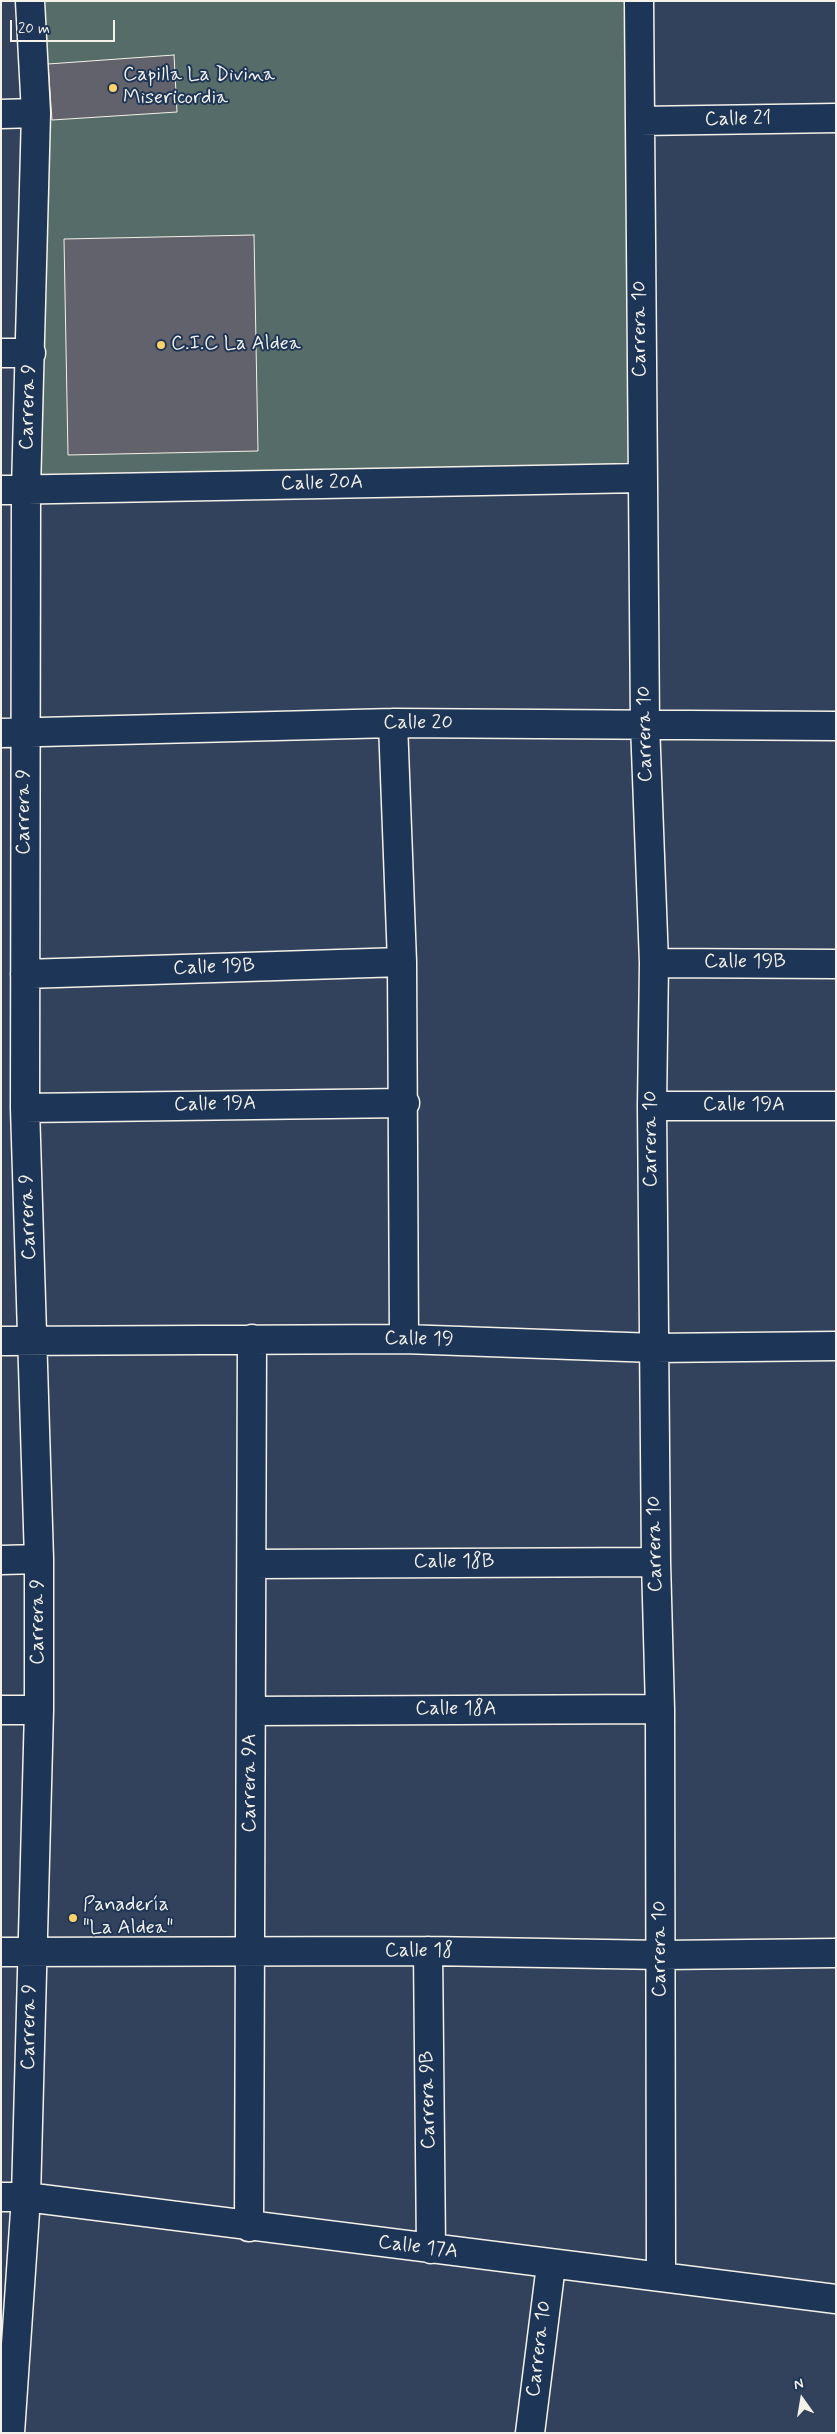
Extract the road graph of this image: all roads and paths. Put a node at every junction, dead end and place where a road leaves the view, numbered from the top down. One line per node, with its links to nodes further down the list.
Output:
1 (30, 1): 3 (street, Carrera 9)
2 (639, 1): 6 (street, Carrera 10)
3 (36, 113): 4 (street); 8 (street, Carrera 9)
4 (1, 114)
5 (836, 118): 6 (street, Calle 21)
6 (640, 121): 9 (street, Carrera 10)
7 (1, 353): 8 (street)
8 (31, 353): 10 (street, Carrera 9)
9 (642, 478): 10 (street, Calle 20A); 12 (street, Carrera 10)
10 (13, 489): 14 (street, Carrera 9)
11 (393, 723): 12 (street, Calle 20); 14 (street, Calle 20); 15 (street)
12 (645, 724): 13 (street, Calle 20); 16 (street, Carrera 10)
13 (836, 726)
14 (13, 733): 18 (street, Carrera 9)
15 (402, 962): 18 (street, Calle 19B); 19 (street)
16 (654, 963): 17 (street, Calle 19B); 20 (street, Carrera 10)
17 (836, 964)
18 (25, 974): 22 (street, Carrera 9)
19 (405, 1103): 22 (street, Calle 19A); 24 (street)
20 (652, 1106): 21 (street, Calle 19A); 28 (street, Carrera 10)
21 (836, 1106)
22 (25, 1108): 26 (street, Carrera 9)
23 (252, 1339): 24 (street, Calle 19); 26 (street, Calle 19); 32 (street, Carrera 9A)
24 (404, 1339): 28 (street, Calle 19)
25 (1, 1341): 26 (street, Calle 19)
26 (34, 1341): 30 (street, Carrera 9)
27 (836, 1346): 28 (street, Calle 19)
28 (655, 1348): 31 (street, Carrera 10)
29 (1, 1560): 30 (street)
30 (39, 1560): 35 (street, Carrera 9)
31 (656, 1562): 32 (street, Calle 18B); 33 (street, Carrera 10)
32 (252, 1564): 36 (street, Carrera 9A)
33 (660, 1709): 36 (street, Calle 18A); 42 (street, Carrera 10)
34 (1, 1710): 35 (street)
35 (39, 1710): 39 (street, Carrera 9)
36 (251, 1711): 40 (street, Carrera 9A)
37 (428, 1951): 40 (street, Calle 18); 42 (street, Calle 18); 45 (street, Carrera 9B)
38 (1, 1952): 39 (street, Calle 18)
39 (32, 1952): 40 (street, Calle 18); 43 (street, Carrera 9)
40 (251, 1952): 44 (street, Carrera 9A)
41 (836, 1953): 42 (street, Calle 18)
42 (662, 1955): 47 (street, Carrera 10)
43 (14, 2197): 44 (street, Calle 17A); 49 (street, Carrera 9)
44 (250, 2227): 45 (street, Calle 17A)
45 (431, 2249): 46 (street, Calle 17A)
46 (550, 2265): 47 (street, Calle 17A); 50 (street, Carrera 10)
47 (661, 2277): 48 (street, Calle 17A)
48 (836, 2300)
49 (10, 2433)
50 (530, 2433)

